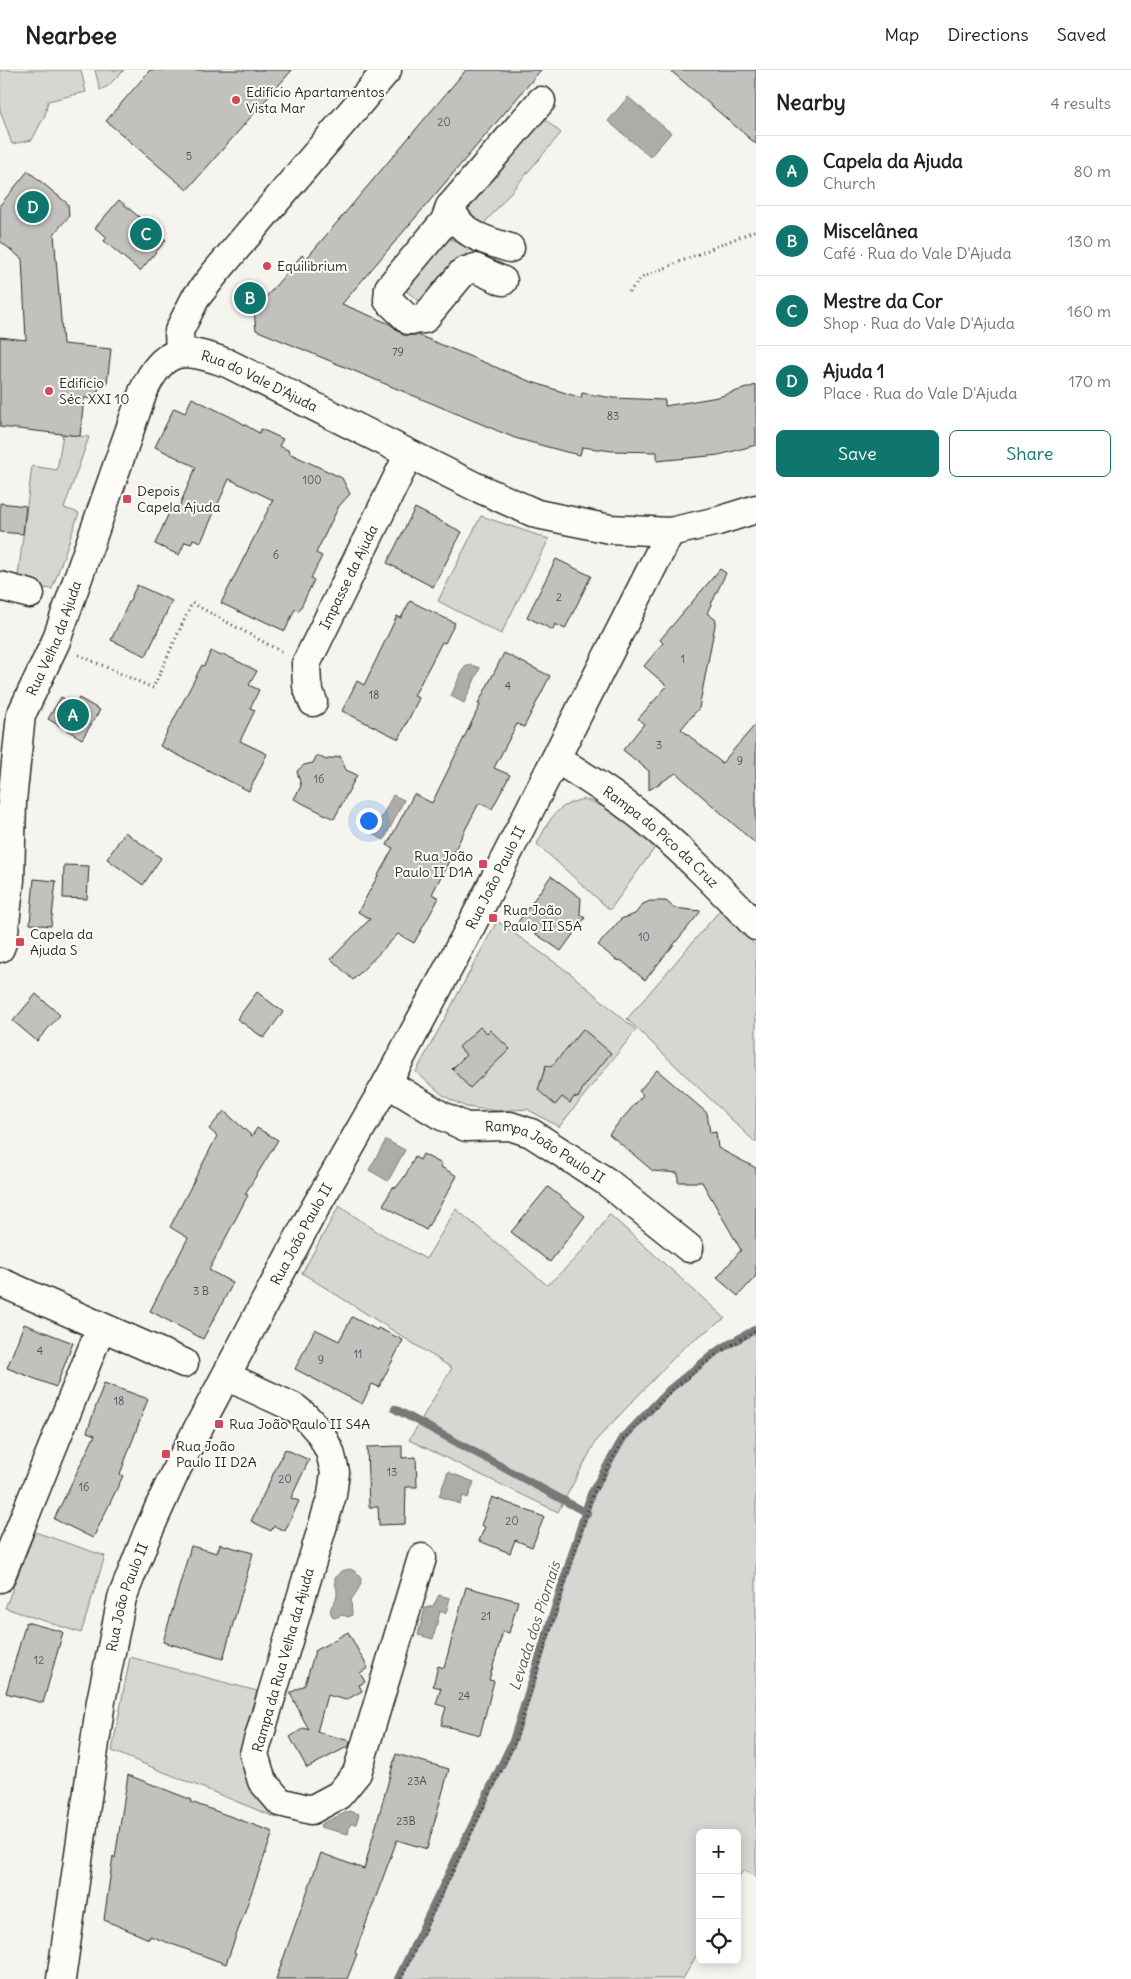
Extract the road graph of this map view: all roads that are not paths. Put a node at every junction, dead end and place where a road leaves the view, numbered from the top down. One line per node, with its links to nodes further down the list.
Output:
1 (387, 70): 6 (street)
2 (541, 101): 3 (street)
3 (450, 207): 4 (street); 5 (street)
4 (510, 248)
5 (503, 281)
6 (180, 353): 7 (street, Rua do Vale D'Ajuda); 15 (street, Rua Velha da Ajuda)
7 (409, 454): 9 (street, Rua do Vale D'Ajuda); 12 (street, Impasse da Ajuda)
8 (756, 509): 9 (street)
9 (670, 532): 13 (street, Rua João Paulo II)
10 (0, 586): 11 (street)
11 (30, 594)
12 (313, 702)
13 (557, 759): 14 (street, Rampa do Pico da Cruz); 16 (street, Rua João Paulo II)
14 (756, 926)
15 (0, 948)
16 (387, 1083): 17 (street, Rampa João Paulo II); 21 (street, Rua João Paulo II)
17 (688, 1248)
18 (0, 1282): 19 (street)
19 (101, 1327): 20 (street); 23 (street)
20 (184, 1363)
21 (226, 1376): 22 (street, Rampa da Rua Velha da Ajuda); 24 (street, Rua João Paulo II)
22 (422, 1558)
23 (0, 1578)
24 (61, 1979)

